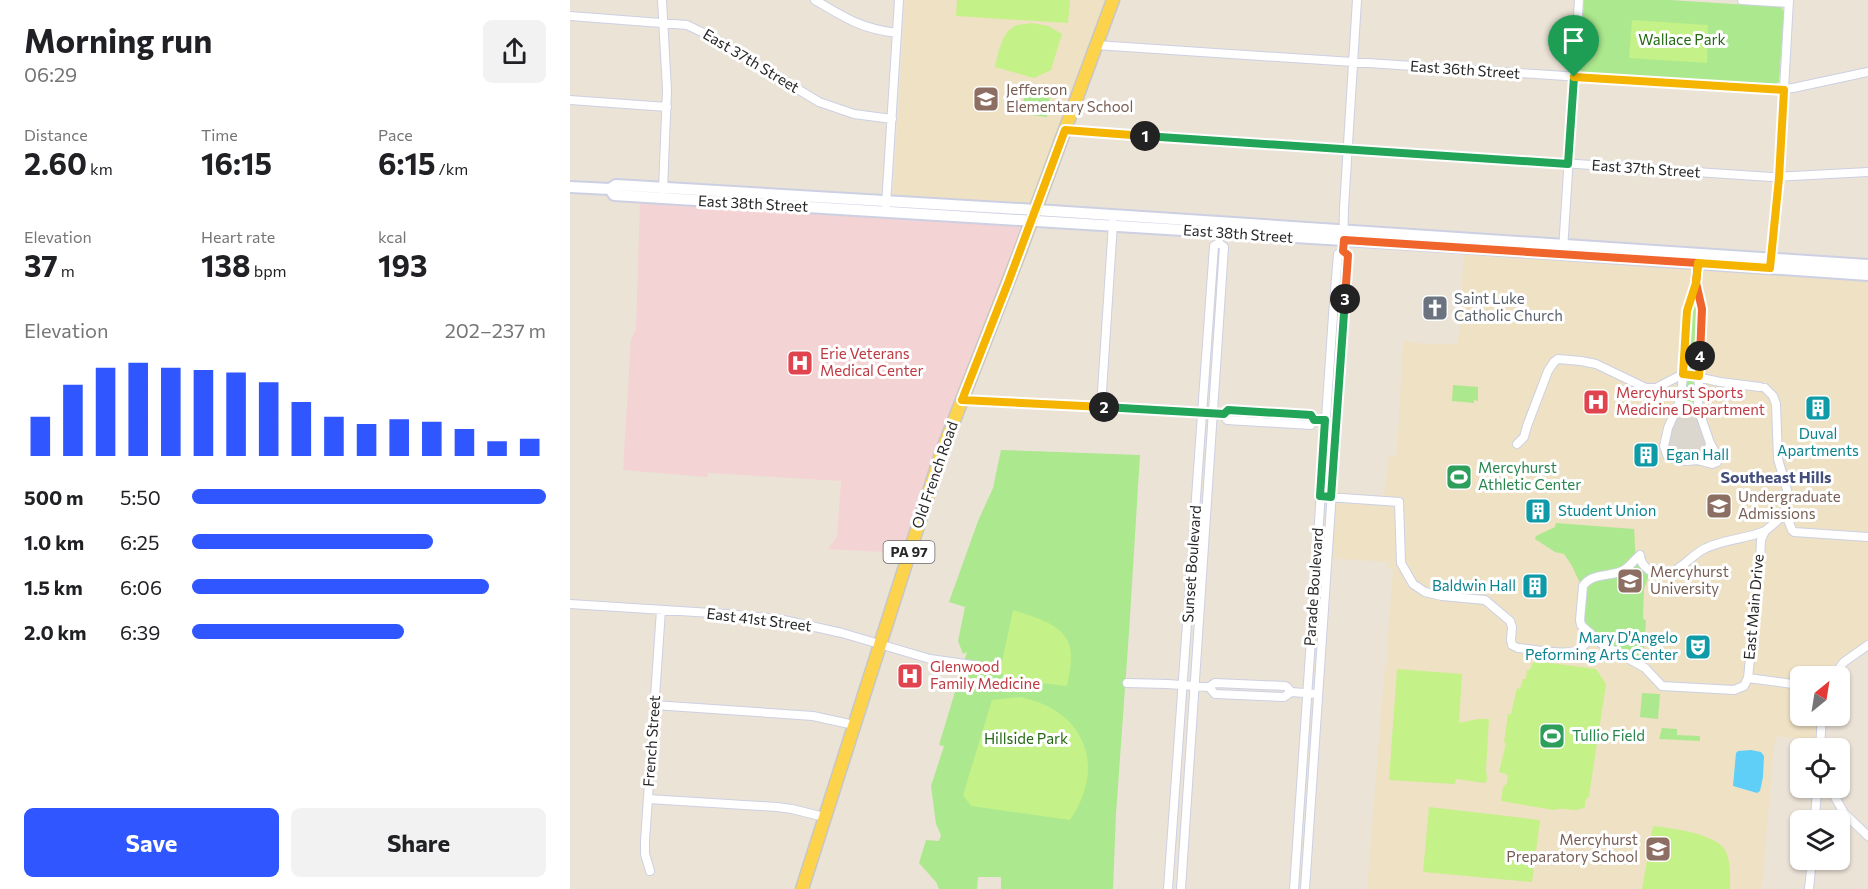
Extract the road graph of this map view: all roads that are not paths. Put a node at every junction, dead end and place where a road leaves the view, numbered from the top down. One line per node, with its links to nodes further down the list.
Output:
1 (662, 0): 10 (street)
2 (815, 0): 11 (street)
3 (899, 0): 11 (street)
4 (1113, 0): 12 (main road, Old French Road / PA 97)
5 (1357, 0): 13 (street)
6 (1579, 0): 15 (street)
7 (1742, 0): 8 (street)
8 (1789, 2): 16 (street)
9 (570, 16): 10 (street, East 37th Street)
10 (663, 23): 18 (street); 19 (street, East 37th Street)
11 (897, 33): 19 (street)
12 (1096, 45): 13 (street, East 36th Street); 20 (main road, Old French Road / PA 97)
13 (1353, 62): 15 (street, East 36th Street); 21 (street)
14 (1868, 72): 16 (street, East 36th Street)
15 (1574, 77): 16 (street, East 36th Street); 22 (street)
16 (1784, 90): 24 (street)
17 (570, 100): 18 (street)
18 (667, 107): 26 (street)
19 (892, 118): 27 (street)
20 (1065, 130): 21 (street, East 37th Street); 28 (main road, Old French Road / PA 97)
21 (1348, 149): 22 (street, East 37th Street); 31 (street)
22 (1568, 164): 24 (street, East 37th Street); 32 (street)
23 (1868, 172): 24 (street, East 37th Street)
24 (1779, 178): 34 (street)
25 (570, 187): 26 (main road, East 38th Street)
26 (663, 193): 27 (main road, East 38th Street)
27 (886, 207): 28 (main road, East 38th Street)
28 (1034, 215): 29 (main road, East 38th Street); 40 (main road, Old French Road / PA 97)
29 (1113, 220): 30 (main road, East 38th Street); 41 (street)
30 (1220, 233): 31 (main road, East 38th Street); 42 (street, Sunset Boulevard); 43 (street, Sunset Boulevard)
31 (1343, 241): 32 (main road, East 38th Street); 44 (street, Parade Boulevard); 45 (street, Parade Boulevard)
32 (1563, 250): 33 (main road, East 38th Street)
33 (1699, 258): 34 (main road, East 38th Street); 37 (street)
34 (1771, 263): 35 (main road, East 38th Street); 36 (main road, East 38th Street)
35 (1868, 265)
36 (1868, 275)
37 (1696, 283): 38 (street); 39 (street)
38 (1683, 374): 39 (street); 47 (street); 48 (street)
39 (1699, 376): 46 (street); 51 (street)
40 (962, 400): 41 (street); 57 (main road, Old French Road / PA 97)
41 (1101, 407): 42 (street)
42 (1203, 412): 43 (street); 64 (street, Sunset Boulevard)
43 (1213, 413): 44 (street); 65 (street, Sunset Boulevard)
44 (1325, 420): 45 (street); 49 (street, Parade Boulevard)
45 (1337, 421): 50 (street, Parade Boulevard)
46 (1710, 443): 48 (street); 48 (street)
47 (1518, 444)
48 (1697, 460)
49 (1320, 496): 50 (street); 66 (street, Parade Boulevard)
50 (1331, 497): 56 (street); 67 (street, Parade Boulevard)
51 (1785, 512): 52 (street); 53 (street)
52 (1765, 531): 56 (street); 61 (street, East Main Drive)
53 (1868, 537)
54 (570, 604): 55 (street, East 41st Street)
55 (661, 610): 57 (street, East 41st Street); 68 (street, French Street)
56 (1593, 637): 61 (street, East Main Drive)
57 (879, 645): 59 (street, East 41st Street); 69 (main road, Old French Road / PA 97)
58 (1868, 645): 60 (street)
59 (979, 666)
60 (1841, 666)
61 (1748, 678): 63 (street)
62 (1127, 683): 64 (street)
63 (1790, 684)
64 (1183, 685): 65 (street); 77 (street, Sunset Boulevard)
65 (1194, 686): 66 (street); 78 (street, Sunset Boulevard)
66 (1306, 693): 67 (street); 79 (street, Parade Boulevard)
67 (1318, 694): 80 (street, Parade Boulevard)
68 (654, 705): 69 (street); 71 (street, French Street)
69 (854, 725): 72 (main road, Old French Road / PA 97)
70 (1836, 798): 73 (street)
71 (648, 799): 72 (street); 75 (street, French Street)
72 (824, 817): 76 (main road, Old French Road / PA 97)
73 (1868, 836)
74 (1811, 870): 81 (street)
75 (650, 871)
76 (802, 889)
77 (1168, 889)
78 (1181, 889)
79 (1294, 889)
80 (1305, 889)
81 (1809, 889)

